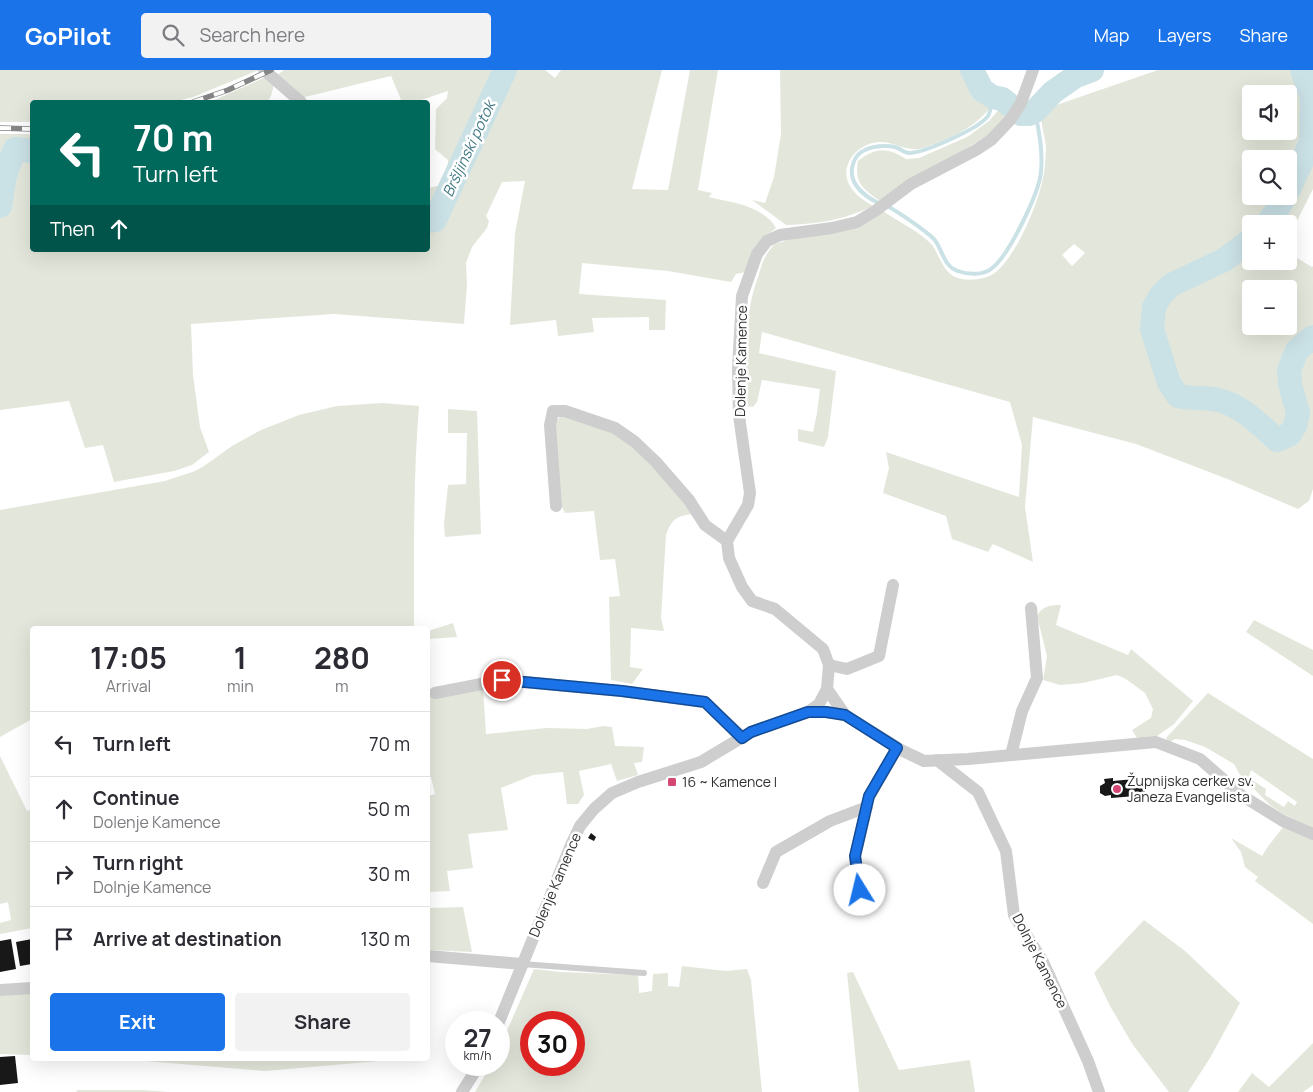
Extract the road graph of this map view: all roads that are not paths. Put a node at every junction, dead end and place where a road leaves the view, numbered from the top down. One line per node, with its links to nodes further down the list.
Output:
1 (264, 70): 3 (street)
2 (1032, 70): 5 (street, Dolenje Kamence)
3 (298, 100)
4 (556, 506): 5 (street)
5 (727, 541): 8 (street)
6 (893, 586): 8 (street)
7 (1032, 608): 15 (street)
8 (829, 666): 9 (street)
9 (827, 689): 11 (street, Dolenje Kamence); 12 (street)
10 (435, 693): 13 (street)
11 (808, 712): 12 (street); 13 (street, Dolenje Kamence)
12 (845, 715): 14 (street)
13 (742, 738): 22 (street, Dolenje Kamence)
14 (897, 748): 16 (street); 17 (street)
15 (1012, 755): 16 (street); 18 (street)
16 (937, 760): 29 (street, Dolnje Kamence)
17 (867, 808): 19 (street); 20 (street)
18 (1313, 834)
19 (763, 883)
20 (863, 907)
21 (430, 956): 22 (street)
22 (522, 964): 23 (lane); 26 (street, Dolenje Kamence)
23 (644, 973)
24 (30, 988): 25 (street)
25 (0, 990)
26 (503, 1011)
27 (472, 1076): 28 (street)
28 (462, 1092)
29 (1099, 1092)

